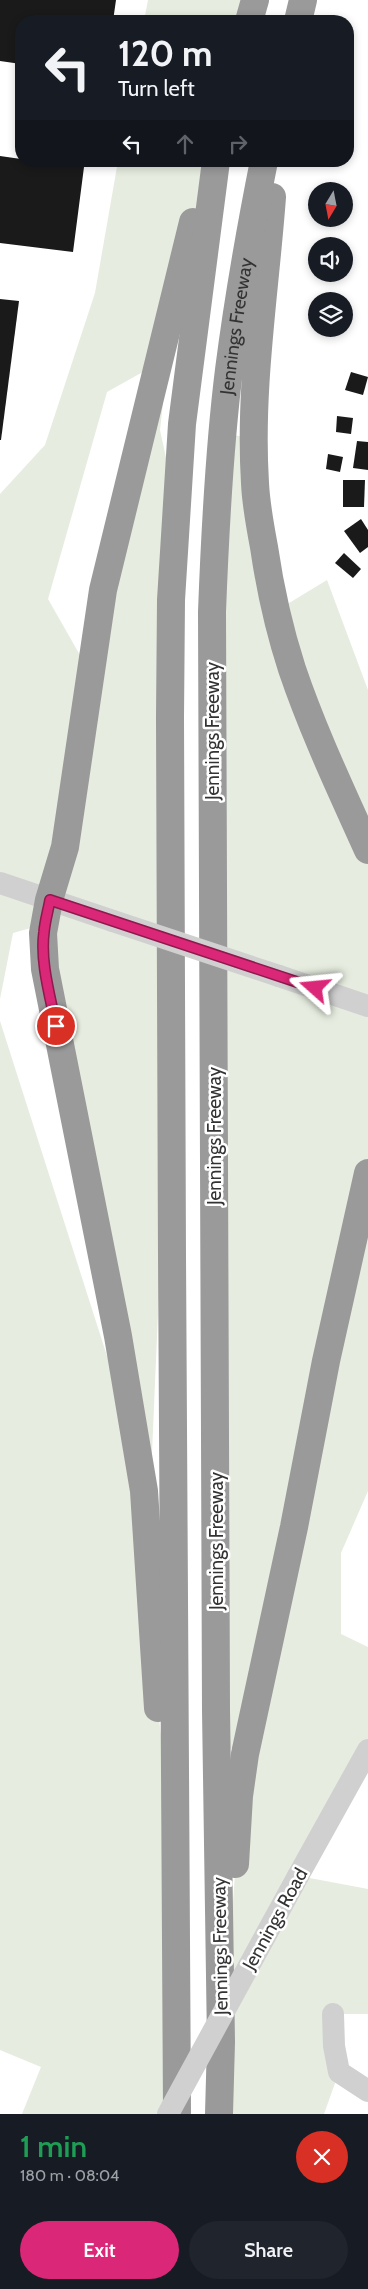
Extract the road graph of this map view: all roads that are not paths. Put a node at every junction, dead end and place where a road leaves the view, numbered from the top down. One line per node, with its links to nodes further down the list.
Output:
1 (255, 0): 3 (highway)
2 (303, 0): 4 (highway)
3 (251, 15)
4 (299, 15)
5 (209, 167): 11 (highway)
6 (215, 167): 15 (highway)
7 (263, 167): 17 (highway, Jennings Freeway)
8 (274, 167): 9 (highway)
9 (368, 850)
10 (0, 883): 11 (street)
11 (50, 900): 12 (street, bridge); 15 (highway)
12 (368, 1006)
13 (368, 1172): 17 (highway)
14 (368, 1750): 19 (street, Jennings Road, bridge)
15 (172, 1814): 20 (highway)
16 (333, 2014): 18 (street)
17 (221, 2042): 21 (highway, Jennings Freeway)
18 (368, 2091)
19 (168, 2114)
20 (177, 2114)
21 (219, 2114)

